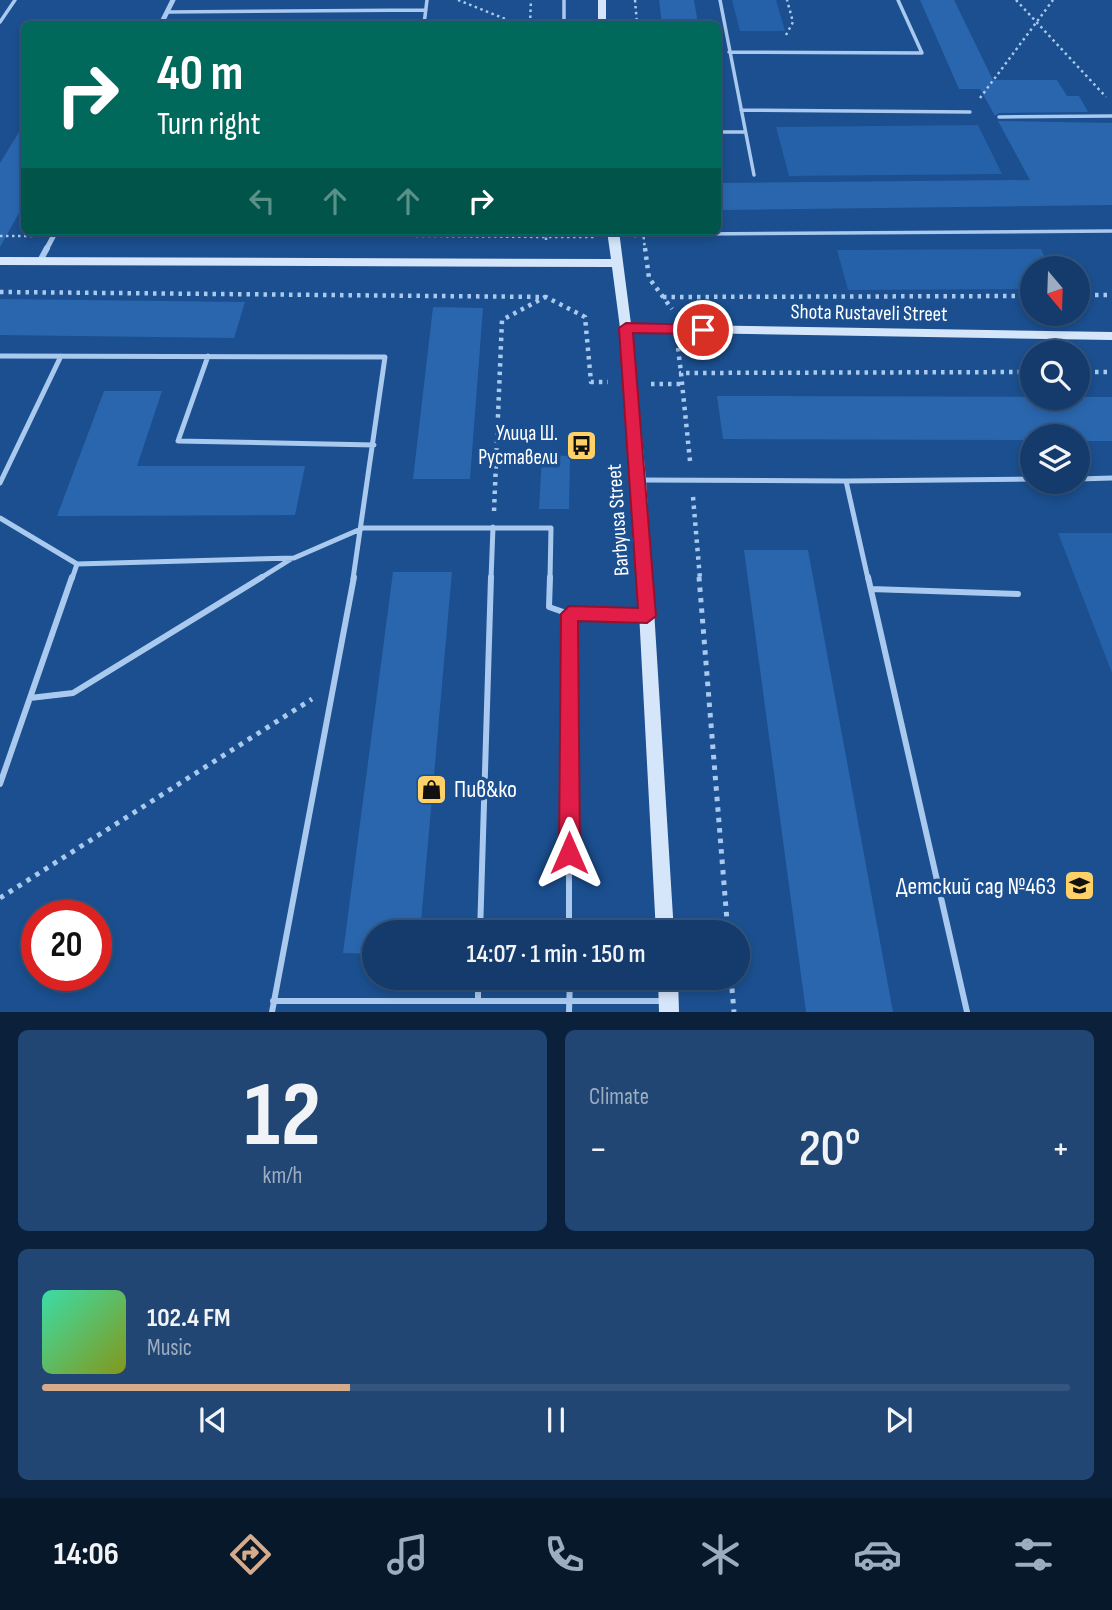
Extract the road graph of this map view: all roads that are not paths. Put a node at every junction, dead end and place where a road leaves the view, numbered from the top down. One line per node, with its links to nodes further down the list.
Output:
1 (15, 0): 14 (lane)
2 (173, 0): 9 (street)
3 (426, 0): 8 (lane)
4 (564, 0): 12 (lane)
5 (601, 0): 13 (street)
6 (720, 0): 15 (lane)
7 (898, 0): 15 (lane)
8 (426, 10): 9 (lane); 11 (lane)
9 (168, 12): 10 (street)
10 (163, 21)
11 (424, 21)
12 (564, 21)
13 (602, 21)
14 (0, 22)
15 (729, 52): 16 (lane)
16 (741, 110): 17 (lane); 21 (lane)
17 (970, 112)
18 (1112, 116): 19 (lane)
19 (999, 117)
20 (721, 132): 21 (lane)
21 (744, 132): 22 (lane)
22 (754, 175)
23 (1112, 231): 24 (lane)
24 (721, 234)
25 (54, 235): 28 (street)
26 (613, 235): 29 (street, Barbyusa Street)
27 (0, 261): 28 (street)
28 (40, 261): 29 (street)
29 (615, 263): 30 (street, Barbyusa Street)
30 (626, 328): 31 (street, Shota Rustaveli Street); 39 (street, Barbyusa Street)
31 (1112, 336)
32 (61, 355): 33 (lane); 34 (lane); 41 (lane)
33 (0, 356)
34 (208, 356): 35 (lane); 35 (lane)
35 (374, 446): 44 (lane)
36 (1112, 478): 38 (lane)
37 (1020, 479): 40 (lane)
38 (1090, 479)
39 (639, 480): 40 (lane); 50 (street, Barbyusa Street)
40 (846, 481): 47 (lane)
41 (0, 483)
42 (0, 518): 46 (lane)
43 (494, 527): 44 (lane); 49 (lane); 53 (lane)
44 (363, 528): 45 (lane); 60 (lane)
45 (294, 558): 46 (lane); 51 (lane)
46 (77, 564): 51 (lane)
47 (871, 589): 48 (lane); 64 (lane)
48 (1018, 594)
49 (569, 614): 50 (lane); 54 (lane)
50 (647, 616): 55 (street, Barbyusa Street)
51 (30, 698): 52 (lane)
52 (0, 784)
53 (480, 920)
54 (569, 920)
55 (664, 920)
56 (478, 990): 58 (lane)
57 (570, 990): 59 (lane)
58 (478, 999): 59 (lane); 60 (lane)
59 (570, 1000): 61 (lane); 63 (lane)
60 (273, 1001): 62 (lane)
61 (669, 1006)
62 (272, 1012)
63 (569, 1012)
64 (967, 1012)

